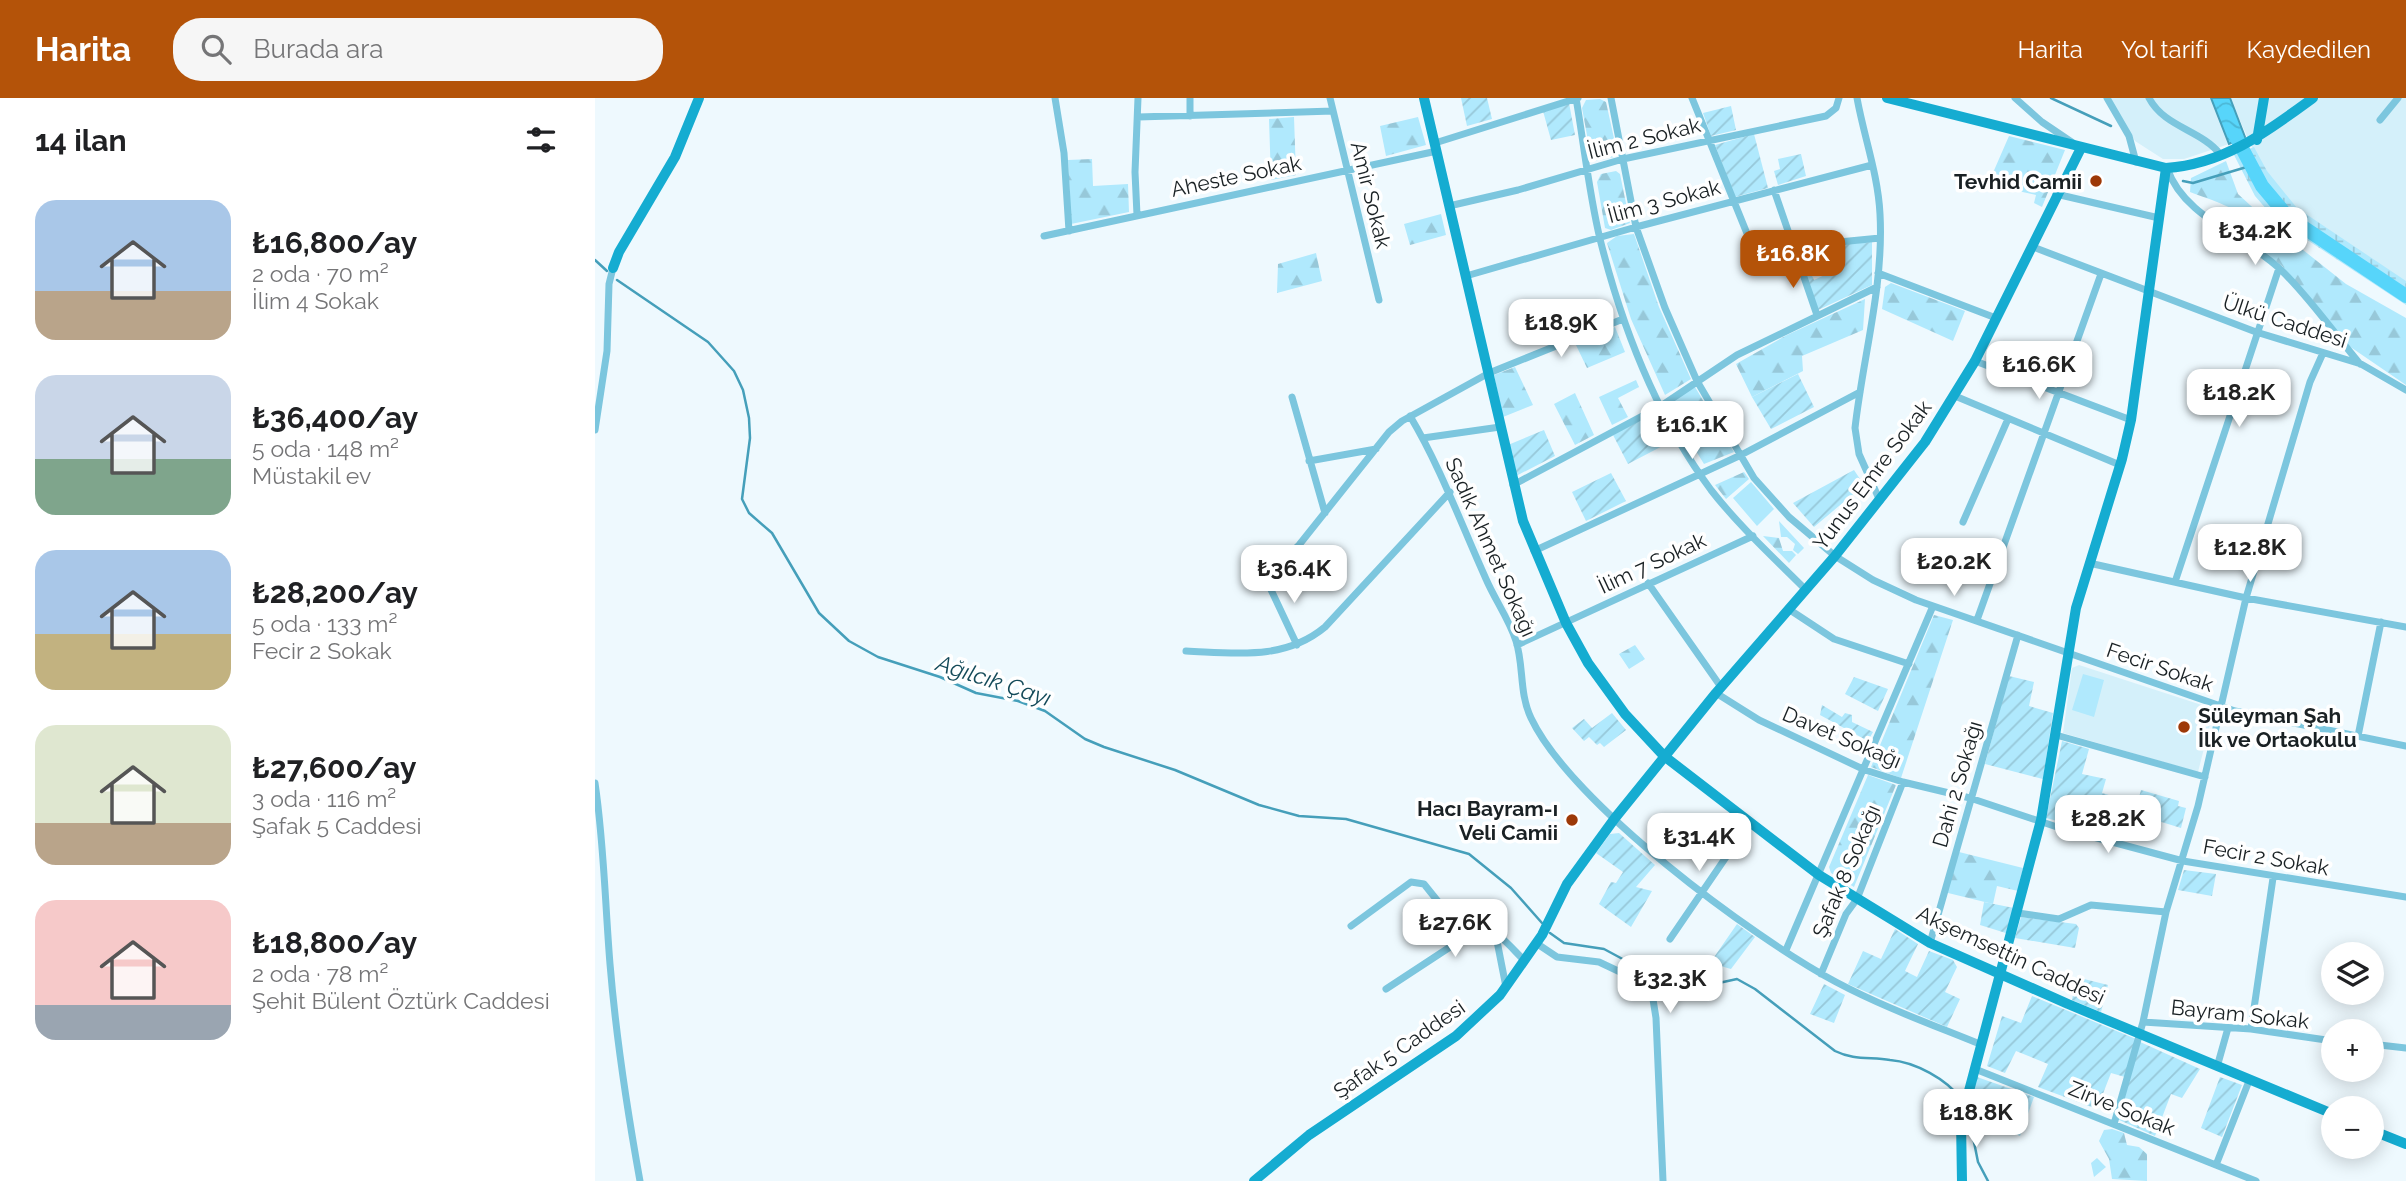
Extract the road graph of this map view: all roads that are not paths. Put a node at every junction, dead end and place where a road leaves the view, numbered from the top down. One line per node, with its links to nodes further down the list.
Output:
1 (699, 98): 48 (street)
2 (1055, 98): 42 (street)
3 (1137, 98): 22 (street)
4 (1190, 98): 21 (street)
5 (1330, 98): 20 (street, Amir Sokak)
6 (1424, 98): 26 (street, Akşemsettin Caddesi)
7 (1577, 98): 26 (street, Aheste Sokak); 34 (street)
8 (1611, 98): 29 (street, Fecir Sokak)
9 (1692, 98): 24 (street)
10 (1839, 98): 24 (street, İlim 2 Sokak)
11 (1857, 98): 31 (street)
12 (1887, 98): 19 (street)
13 (2015, 98): 27 (street)
14 (2106, 98): 30 (street)
15 (2149, 98): 28 (street)
16 (2264, 98): 25 (street)
17 (2313, 98): 25 (street)
18 (2398, 98): 23 (street)
19 (1907, 100): 27 (street)
20 (1333, 111): 21 (street); 33 (street, Amir Sokak)
21 (1190, 116): 22 (street)
22 (1137, 117): 39 (street)
23 (2380, 120)
24 (1708, 140): 29 (street, İlim 2 Sokak); 37 (street)
25 (2256, 140): 28 (street)
26 (1436, 147): 33 (street, Aheste Sokak); 38 (street, Akşemsettin Caddesi)
27 (2081, 148): 30 (street); 36 (street, Yunus Emre Sokak)
28 (2221, 154): 32 (street)
29 (1623, 159): 34 (street, İlim 2 Sokak); 41 (street, Fecir Sokak)
30 (2136, 163): 32 (street)
31 (1873, 165): 35 (street, İlim 3 Sokak); 45 (street)
32 (2166, 168): 40 (street); 49 (street)
33 (1345, 170): 39 (street, Aheste Sokak); 55 (street, Amir Sokak)
34 (1588, 170): 38 (street, İlim 2 Sokak); 44 (street)
35 (1774, 190): 37 (street, İlim 3 Sokak); 47 (street)
36 (2056, 194): 40 (street); 46 (street, Yunus Emre Sokak)
37 (1732, 201): 41 (street, İlim 3 Sokak); 47 (street)
38 (1449, 206): 52 (street, Akşemsettin Caddesi)
39 (1137, 215): 42 (street, Aheste Sokak)
40 (2159, 218): 54 (street)
41 (1636, 227): 44 (street, İlim 3 Sokak); 64 (street, Fecir Sokak)
42 (1069, 231): 43 (street, Aheste Sokak)
43 (1044, 236)
44 (1599, 237): 52 (street, İlim 3 Sokak); 58 (street)
45 (1881, 238): 47 (street); 50 (street)
46 (2033, 247): 51 (street, Ülkü Caddesi); 57 (street, Yunus Emre Sokak)
47 (1794, 255): 56 (street)
48 (613, 268): 75 (street)
49 (2279, 268): 59 (street); 62 (street)
50 (1878, 273): 53 (street); 57 (street)
51 (2101, 274): 54 (street, Ülkü Caddesi); 67 (street)
52 (1466, 276): 63 (street, Akşemsettin Caddesi)
53 (1877, 288): 56 (street); 66 (street)
54 (2147, 292): 59 (street, Ülkü Caddesi); 73 (street)
55 (1379, 300)
56 (1817, 315): 64 (street)
57 (1996, 317): 61 (street, Yunus Emre Sokak)
58 (1623, 319): 63 (street); 70 (street)
59 (2256, 332): 60 (street, Ülkü Caddesi); 93 (street)
60 (2323, 354): 62 (street, Ülkü Caddesi); 95 (street)
61 (1975, 361): 67 (street); 68 (street, Yunus Emre Sokak)
62 (2361, 364): 65 (street, Ülkü Caddesi)
63 (1489, 373): 71 (street); 74 (street, Akşemsettin Caddesi)
64 (1697, 381): 70 (street); 79 (street, Fecir Sokak)
65 (2406, 390)
66 (1860, 392): 79 (street); 85 (street)
67 (2057, 392): 73 (street); 76 (street)
68 (1955, 396): 72 (street); 85 (street, Yunus Emre Sokak)
69 (1291, 397): 80 (street)
70 (1661, 405): 82 (street); 83 (street)
71 (1410, 416): 77 (street, Sadık Ahmet Sokağı); 78 (street)
72 (2008, 419): 76 (street); 87 (street)
73 (2131, 420): 81 (street)
74 (1500, 427): 77 (street); 83 (street, Akşemsettin Caddesi)
75 (595, 430)
76 (2043, 434): 81 (street); 98 (street)
77 (1423, 438): 84 (street, Sadık Ahmet Sokağı)
78 (1376, 449): 80 (street); 86 (street)
79 (1741, 455): 82 (street); 90 (street, Fecir Sokak)
80 (1309, 461): 86 (street)
81 (2120, 465): 91 (street)
82 (1699, 473): 88 (street); 89 (street)
83 (1513, 485): 89 (street, Akşemsettin Caddesi)
84 (1450, 492): 103 (street); 104 (street, Sadık Ahmet Sokağı)
85 (1879, 501): 90 (street, Yunus Emre Sokak)
86 (1325, 513): 103 (street)
87 (1963, 522)
88 (1753, 536): 92 (street, İlim 7 Sokak); 94 (street)
89 (1534, 551): 100 (street, Akşemsettin Caddesi)
90 (1835, 556): 94 (street, Yunus Emre Sokak); 96 (street, Fecir Sokak)
91 (2089, 563): 93 (street); 106 (street)
92 (1648, 583): 100 (street, İlim 7 Sokak); 108 (street)
93 (2175, 583): 95 (street)
94 (1806, 590): 97 (street, Yunus Emre Sokak)
95 (2246, 597): 99 (street); 109 (street)
96 (1933, 606): 98 (street, Fecir Sokak); 107 (street)
97 (1790, 610): 107 (street); 108 (street, Yunus Emre Sokak)
98 (1977, 620): 102 (street, Fecir Sokak)
99 (2381, 622): 101 (street); 111 (street)
100 (1566, 623): 104 (street, İlim 7 Sokak); 113 (street, Akşemsettin Caddesi)
101 (2406, 627)
102 (2018, 635): 106 (street, Fecir Sokak); 118 (street, Dahi 2 Sokağı)
103 (1297, 645): 105 (street)
104 (1517, 645): 119 (street, Sadık Ahmet Sokağı)
105 (1185, 651)
106 (2068, 654): 109 (street, Fecir Sokak); 110 (street)
107 (1909, 664): 114 (street)
108 (1718, 690): 113 (street, Yunus Emre Sokak); 114 (street, Davet Sokağı)
109 (2220, 706): 111 (street, Fecir Sokak); 115 (street)
110 (2056, 735): 115 (street); 120 (street)
111 (2358, 736): 112 (street, Fecir Sokak)
112 (2406, 746)
113 (1664, 756): 119 (street, Şafak 5 Caddesi); 121 (street, Akşemsettin Caddesi)
114 (1865, 770): 116 (street, Davet Sokağı); 123 (street)
115 (2205, 777): 122 (street)
116 (1903, 782): 118 (street, Davet Sokağı); 127 (street, Şafak 8 Sokağı)
117 (595, 783): 158 (street)
118 (1971, 798): 120 (street, Davet Sokağı); 135 (street, Dahi 2 Sokağı)
119 (1615, 818): 125 (street, Sadık Ahmet Sokağı); 134 (street, Şafak 5 Caddesi)
120 (2041, 820): 122 (street, Fecir 2 Sokak); 129 (street)
121 (1750, 822): 123 (street, Akşemsettin Caddesi); 125 (street)
122 (2183, 861): 124 (street, Fecir 2 Sokak); 128 (street)
123 (1819, 875): 127 (street, Akşemsettin Caddesi); 136 (street)
124 (2273, 877): 126 (street, Fecir 2 Sokak); 144 (street)
125 (1703, 893): 133 (street); 136 (street, Sadık Ahmet Sokağı)
126 (2406, 897)
127 (1857, 899): 135 (street, Akşemsettin Caddesi); 138 (street, Şafak 8 Sokağı)
128 (2167, 912): 129 (street); 142 (street)
129 (2018, 913): 139 (street)
130 (1351, 926): 132 (street)
131 (1496, 934): 132 (street); 137 (street); 140 (street)
132 (1465, 935): 141 (street)
133 (1670, 939)
134 (1536, 943): 137 (street, Şafak 5 Caddesi); 160 (street)
135 (1930, 943): 139 (street, Akşemsettin Caddesi)
136 (1786, 950): 138 (street, Sadık Ahmet Sokağı)
137 (1524, 960): 140 (street, Şafak 5 Caddesi)
138 (1821, 974): 147 (street, Sadık Ahmet Sokağı)
139 (2002, 976): 145 (street, Akşemsettin Caddesi); 147 (street)
140 (1506, 986): 159 (street, Şafak 5 Caddesi)
141 (1386, 989)
142 (2143, 1022): 143 (street, Bayram Sokak); 145 (street)
143 (2228, 1028): 144 (street, Bayram Sokak); 150 (street)
144 (2251, 1029): 146 (street, Bayram Sokak)
145 (2139, 1033): 150 (street, Akşemsettin Caddesi); 154 (street)
146 (2321, 1039)
147 (1982, 1045): 151 (street)
148 (2384, 1045): 149 (street)
149 (2406, 1048)
150 (2217, 1067): 152 (street, Akşemsettin Caddesi)
151 (1975, 1069): 154 (street, Zirve Sokak); 161 (street)
152 (2249, 1080): 153 (street, Akşemsettin Caddesi); 157 (street)
153 (2321, 1109)
154 (2114, 1124): 157 (street, Zirve Sokak)
155 (2384, 1135): 156 (street)
156 (2406, 1144)
157 (2216, 1165): 162 (street, Zirve Sokak)
158 (640, 1181)
159 (1254, 1181)
160 (1663, 1181)
161 (1962, 1181)
162 (2256, 1181)

